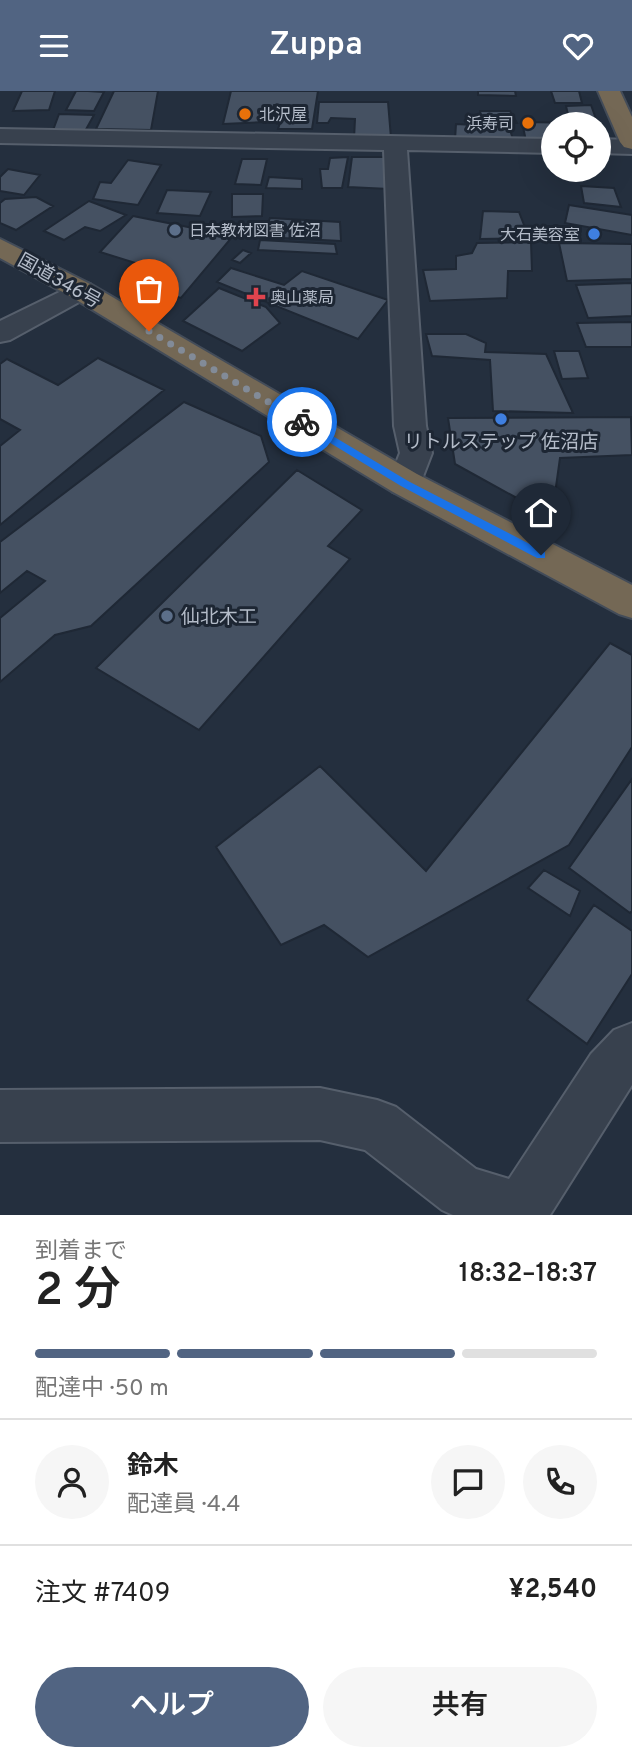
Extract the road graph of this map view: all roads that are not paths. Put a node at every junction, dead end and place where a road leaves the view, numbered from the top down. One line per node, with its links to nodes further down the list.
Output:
1 (609, 91): 4 (highway)
2 (0, 136): 3 (street)
3 (395, 144): 6 (street); 10 (street)
4 (632, 144): 5 (street)
5 (611, 145)
6 (541, 146)
7 (0, 247): 8 (highway, 国道346号)
8 (80, 290): 9 (street); 10 (highway, 国道346号)
9 (0, 334)
10 (405, 483): 11 (highway, 国道346号)
11 (632, 603)
12 (632, 1048): 14 (street)
13 (0, 1116): 14 (street)
14 (519, 1212)

